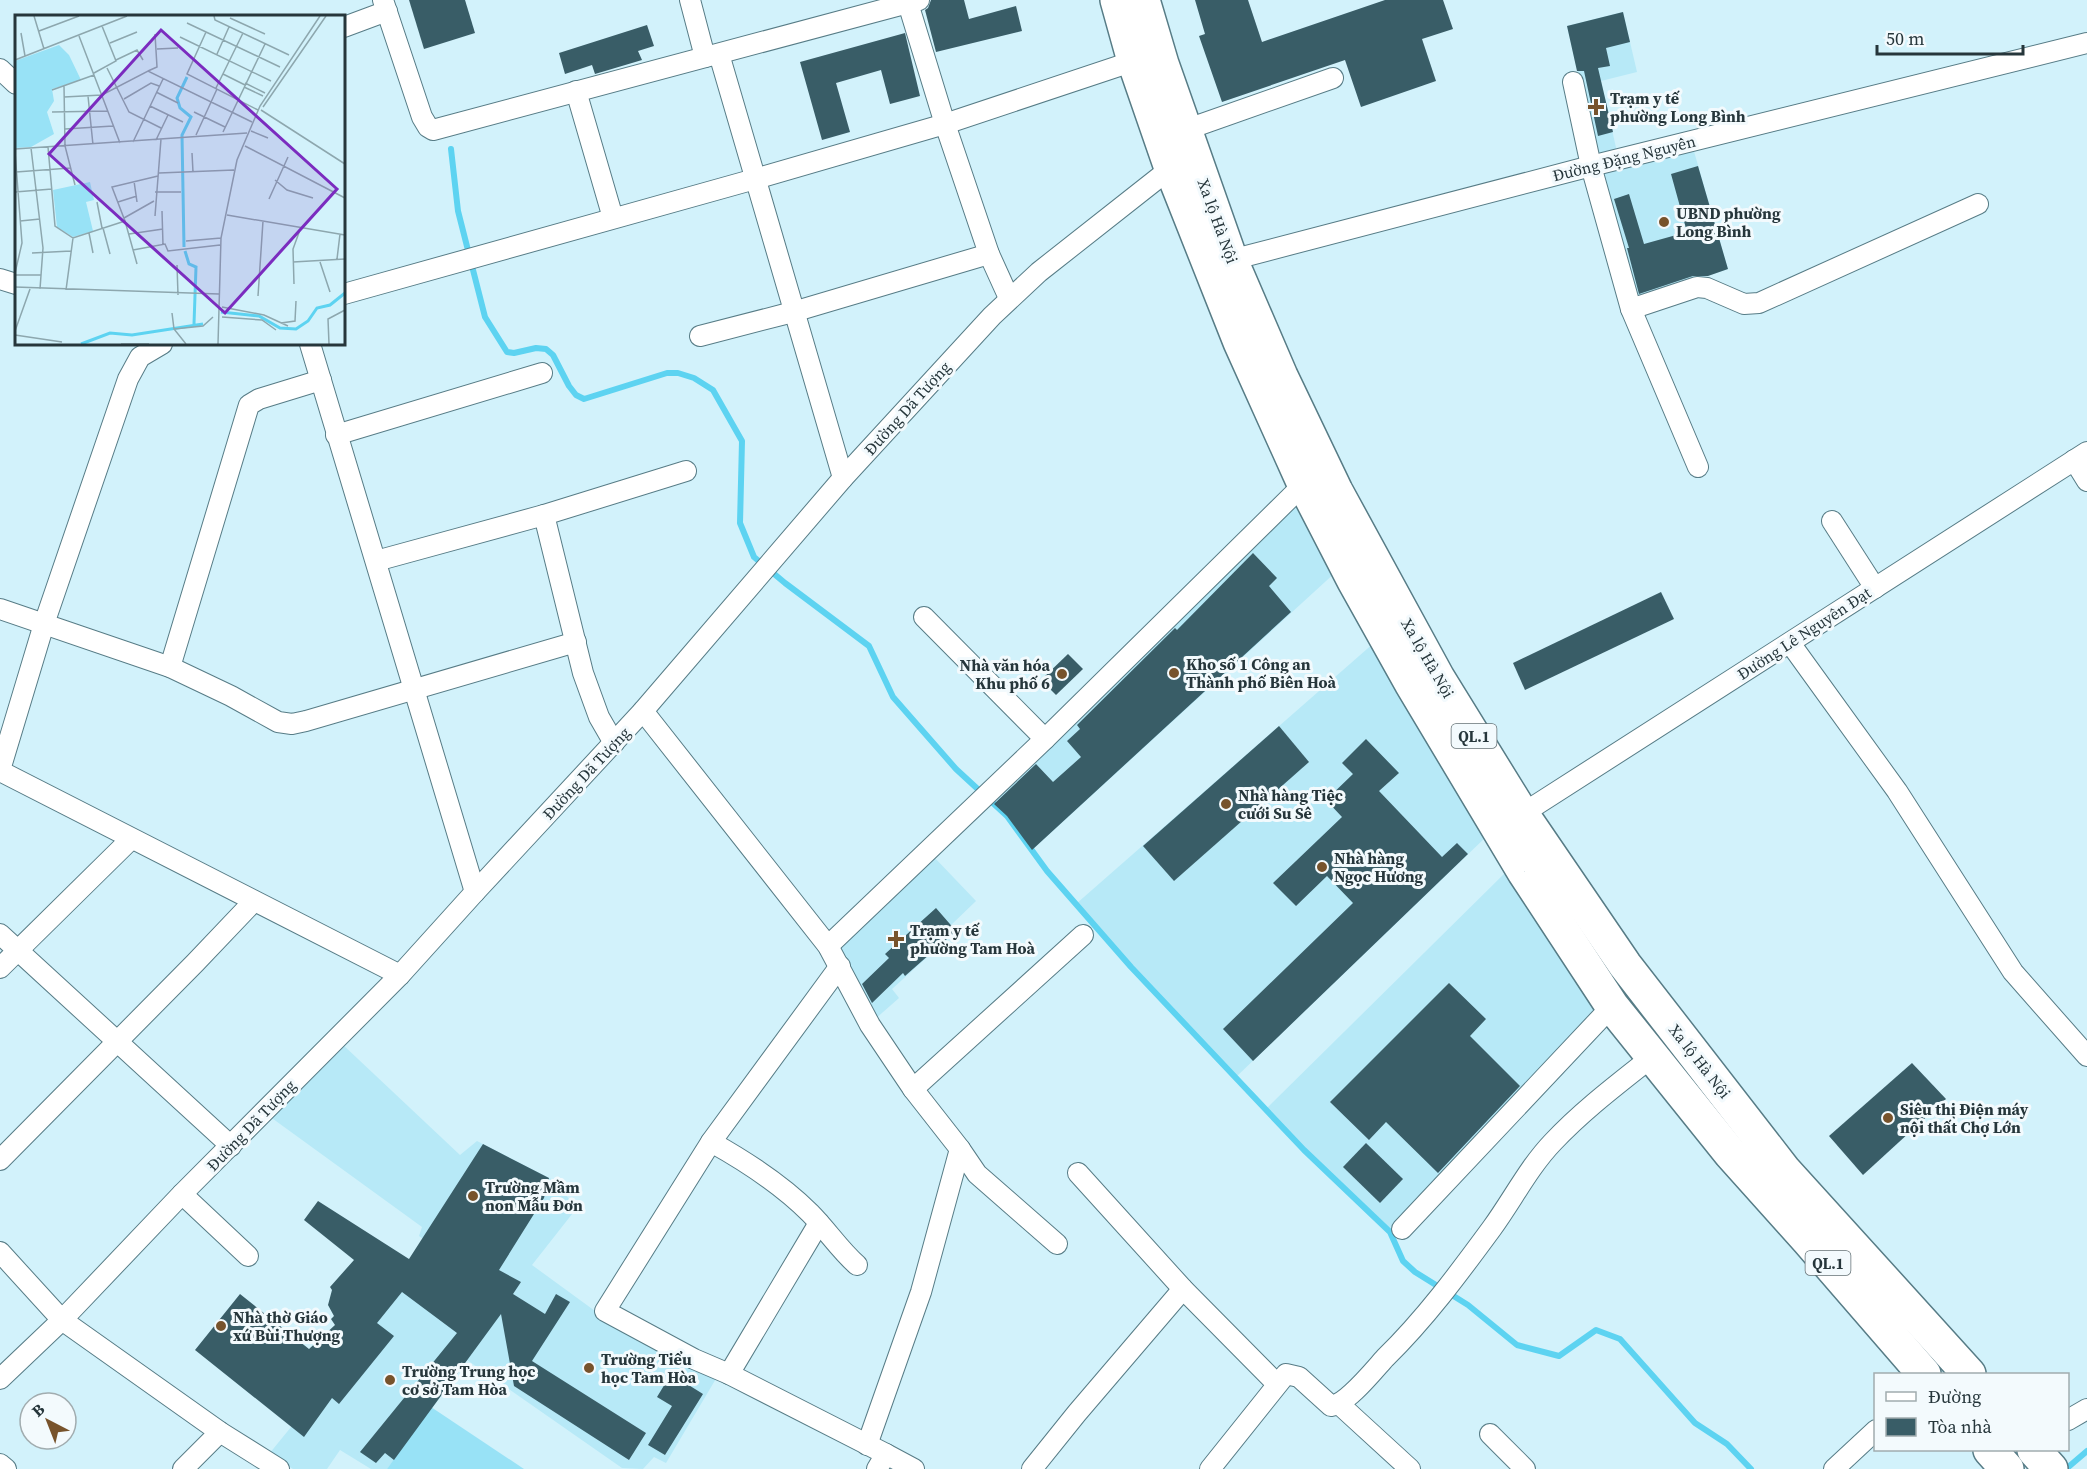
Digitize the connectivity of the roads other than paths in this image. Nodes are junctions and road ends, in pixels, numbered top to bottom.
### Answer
1 (690, 0) edge
2 (1117, 0) edge
3 (1143, 0) edge
4 (911, 1) edge
5 (385, 6) edge
6 (345, 26) edge
7 (2087, 43) edge
8 (712, 56) junction
9 (1134, 61) junction
10 (0, 69) edge
11 (1334, 78) dead end
12 (1573, 82) dead end
13 (15, 83) edge
14 (576, 91) junction
15 (945, 124) junction
16 (1185, 130) junction
17 (1591, 166) junction
18 (1171, 168) junction
19 (755, 179) junction
20 (1978, 204) dead end
21 (613, 218) junction
22 (989, 254) junction
23 (1232, 260) junction
24 (0, 279) edge
25 (15, 284) edge
26 (345, 294) edge
27 (1009, 298) junction
28 (1631, 309) junction
29 (793, 312) junction
30 (700, 336) dead end
31 (160, 345) edge
32 (310, 345) edge
33 (542, 373) dead end
34 (321, 380) junction
35 (336, 435) junction
36 (2081, 456) edge
37 (1698, 466) dead end
38 (686, 471) dead end
39 (843, 478) junction
40 (2087, 481) edge
41 (1304, 484) junction
42 (544, 515) junction
43 (1832, 521) dead end
44 (376, 561) junction
45 (1875, 588) junction
46 (0, 609) edge
47 (924, 617) dead end
48 (44, 624) junction
49 (576, 642) junction
50 (1790, 644) junction
51 (170, 667) junction
52 (414, 688) junction
53 (643, 711) junction
54 (1045, 739) junction
55 (614, 743) junction
56 (0, 771) edge
57 (1507, 817) junction
58 (131, 839) junction
59 (475, 892) junction
60 (254, 901) junction
61 (0, 934) edge
62 (1083, 935) dead end
63 (828, 946) junction
64 (18, 951) junction
65 (840, 966) junction
66 (0, 968) edge
67 (400, 975) junction
68 (1612, 1006) junction
69 (117, 1042) junction
70 (1653, 1056) junction
71 (2087, 1056) edge
72 (913, 1089) junction
73 (711, 1142) junction
74 (231, 1146) junction
75 (960, 1149) junction
76 (0, 1160) edge
77 (1078, 1173) dead end
78 (182, 1194) junction
79 (819, 1223) junction
80 (1402, 1229) dead end
81 (1057, 1244) dead end
82 (0, 1252) edge
83 (248, 1256) dead end
84 (857, 1265) dead end
85 (1183, 1289) junction
86 (62, 1320) junction
87 (1923, 1373) edge
88 (1968, 1373) edge
89 (729, 1374) junction
90 (0, 1379) edge
91 (1277, 1384) junction
92 (1339, 1404) junction
93 (2087, 1409) edge
94 (2069, 1419) edge
95 (1874, 1431) edge
96 (220, 1432) junction
97 (1490, 1434) dead end
98 (867, 1445) junction
99 (2036, 1451) edge
100 (881, 1461) edge
101 (0, 1464) edge
102 (6, 1469) edge
103 (183, 1469) edge
104 (279, 1469) edge
105 (914, 1469) edge
106 (1032, 1469) edge
107 (1210, 1469) edge
108 (1410, 1469) edge
109 (1525, 1469) edge
110 (1834, 1469) edge
111 (2051, 1469) edge

1 - 8 street
2 - 9 highway
3 - 16 highway, Xa lộ Hà Nội / QL.1
4 - 8 street
4 - 15 street
5 - 6 street
5 - 14 street
7 - 17 street, Đường Đặng Nguyên
8 - 14 street
8 - 19 street
9 - 15 street
9 - 18 highway
10 - 13 street
11 - 16 street
12 - 17 street
14 - 21 street
15 - 19 street
15 - 22 street
16 - 23 highway, Xa lộ Hà Nội / QL.1
17 - 23 street, Đường Đặng Nguyên
17 - 28 street
18 - 27 street, Đường Dã Tượng
18 - 41 highway
19 - 21 street
19 - 29 street
20 - 28 street
21 - 26 street
22 - 27 street
22 - 29 street
23 - 57 highway, Xa lộ Hà Nội / QL.1
24 - 25 street
27 - 39 street, Đường Dã Tượng
28 - 37 street
29 - 30 street
29 - 39 street
31 - 48 street
32 - 34 street
33 - 35 street
34 - 35 street
34 - 51 street
35 - 44 street
36 - 40 street
36 - 45 street, Đường Lê Nguyên Đạt
38 - 42 street
39 - 53 street, Đường Dã Tượng
41 - 54 street
41 - 57 highway
42 - 44 street
42 - 49 street
43 - 45 street
44 - 52 street
45 - 50 street, Đường Lê Nguyên Đạt
46 - 48 street
47 - 54 street
48 - 51 street
48 - 56 street
49 - 52 street
49 - 55 street
50 - 57 street, Đường Lê Nguyên Đạt
50 - 71 street
51 - 52 street
52 - 59 street
53 - 55 street, Đường Dã Tượng
53 - 63 street
54 - 63 street
55 - 59 street, Đường Dã Tượng
56 - 58 street
57 - 68 highway, Xa lộ Hà Nội / QL.1
57 - 88 highway, Xa lộ Hà Nội / QL.1
58 - 60 street
58 - 64 street
59 - 67 street, Đường Dã Tượng
60 - 67 street
60 - 69 street
61 - 64 street
62 - 72 street
63 - 65 street
64 - 66 street
64 - 69 street
65 - 72 street
65 - 73 street
67 - 74 street, Đường Dã Tượng
68 - 70 highway, Xa lộ Hà Nội / QL.1
68 - 80 street
69 - 74 street
69 - 76 street
70 - 87 highway, Xa lộ Hà Nội / QL.1
70 - 92 street
72 - 75 street
73 - 79 street
73 - 89 street
74 - 78 street, Đường Dã Tượng
75 - 81 street
75 - 98 street
77 - 85 street
78 - 83 street
78 - 86 street, Đường Dã Tượng
79 - 84 street
79 - 89 street
82 - 86 street
85 - 91 street
85 - 106 street
86 - 90 street, Đường Dã Tượng
86 - 96 street
89 - 98 street
91 - 92 street
91 - 107 street
92 - 108 street
93 - 94 street
95 - 110 street
96 - 103 street
96 - 104 street
97 - 109 street
98 - 100 street
99 - 111 highway
100 - 105 street
101 - 102 street

